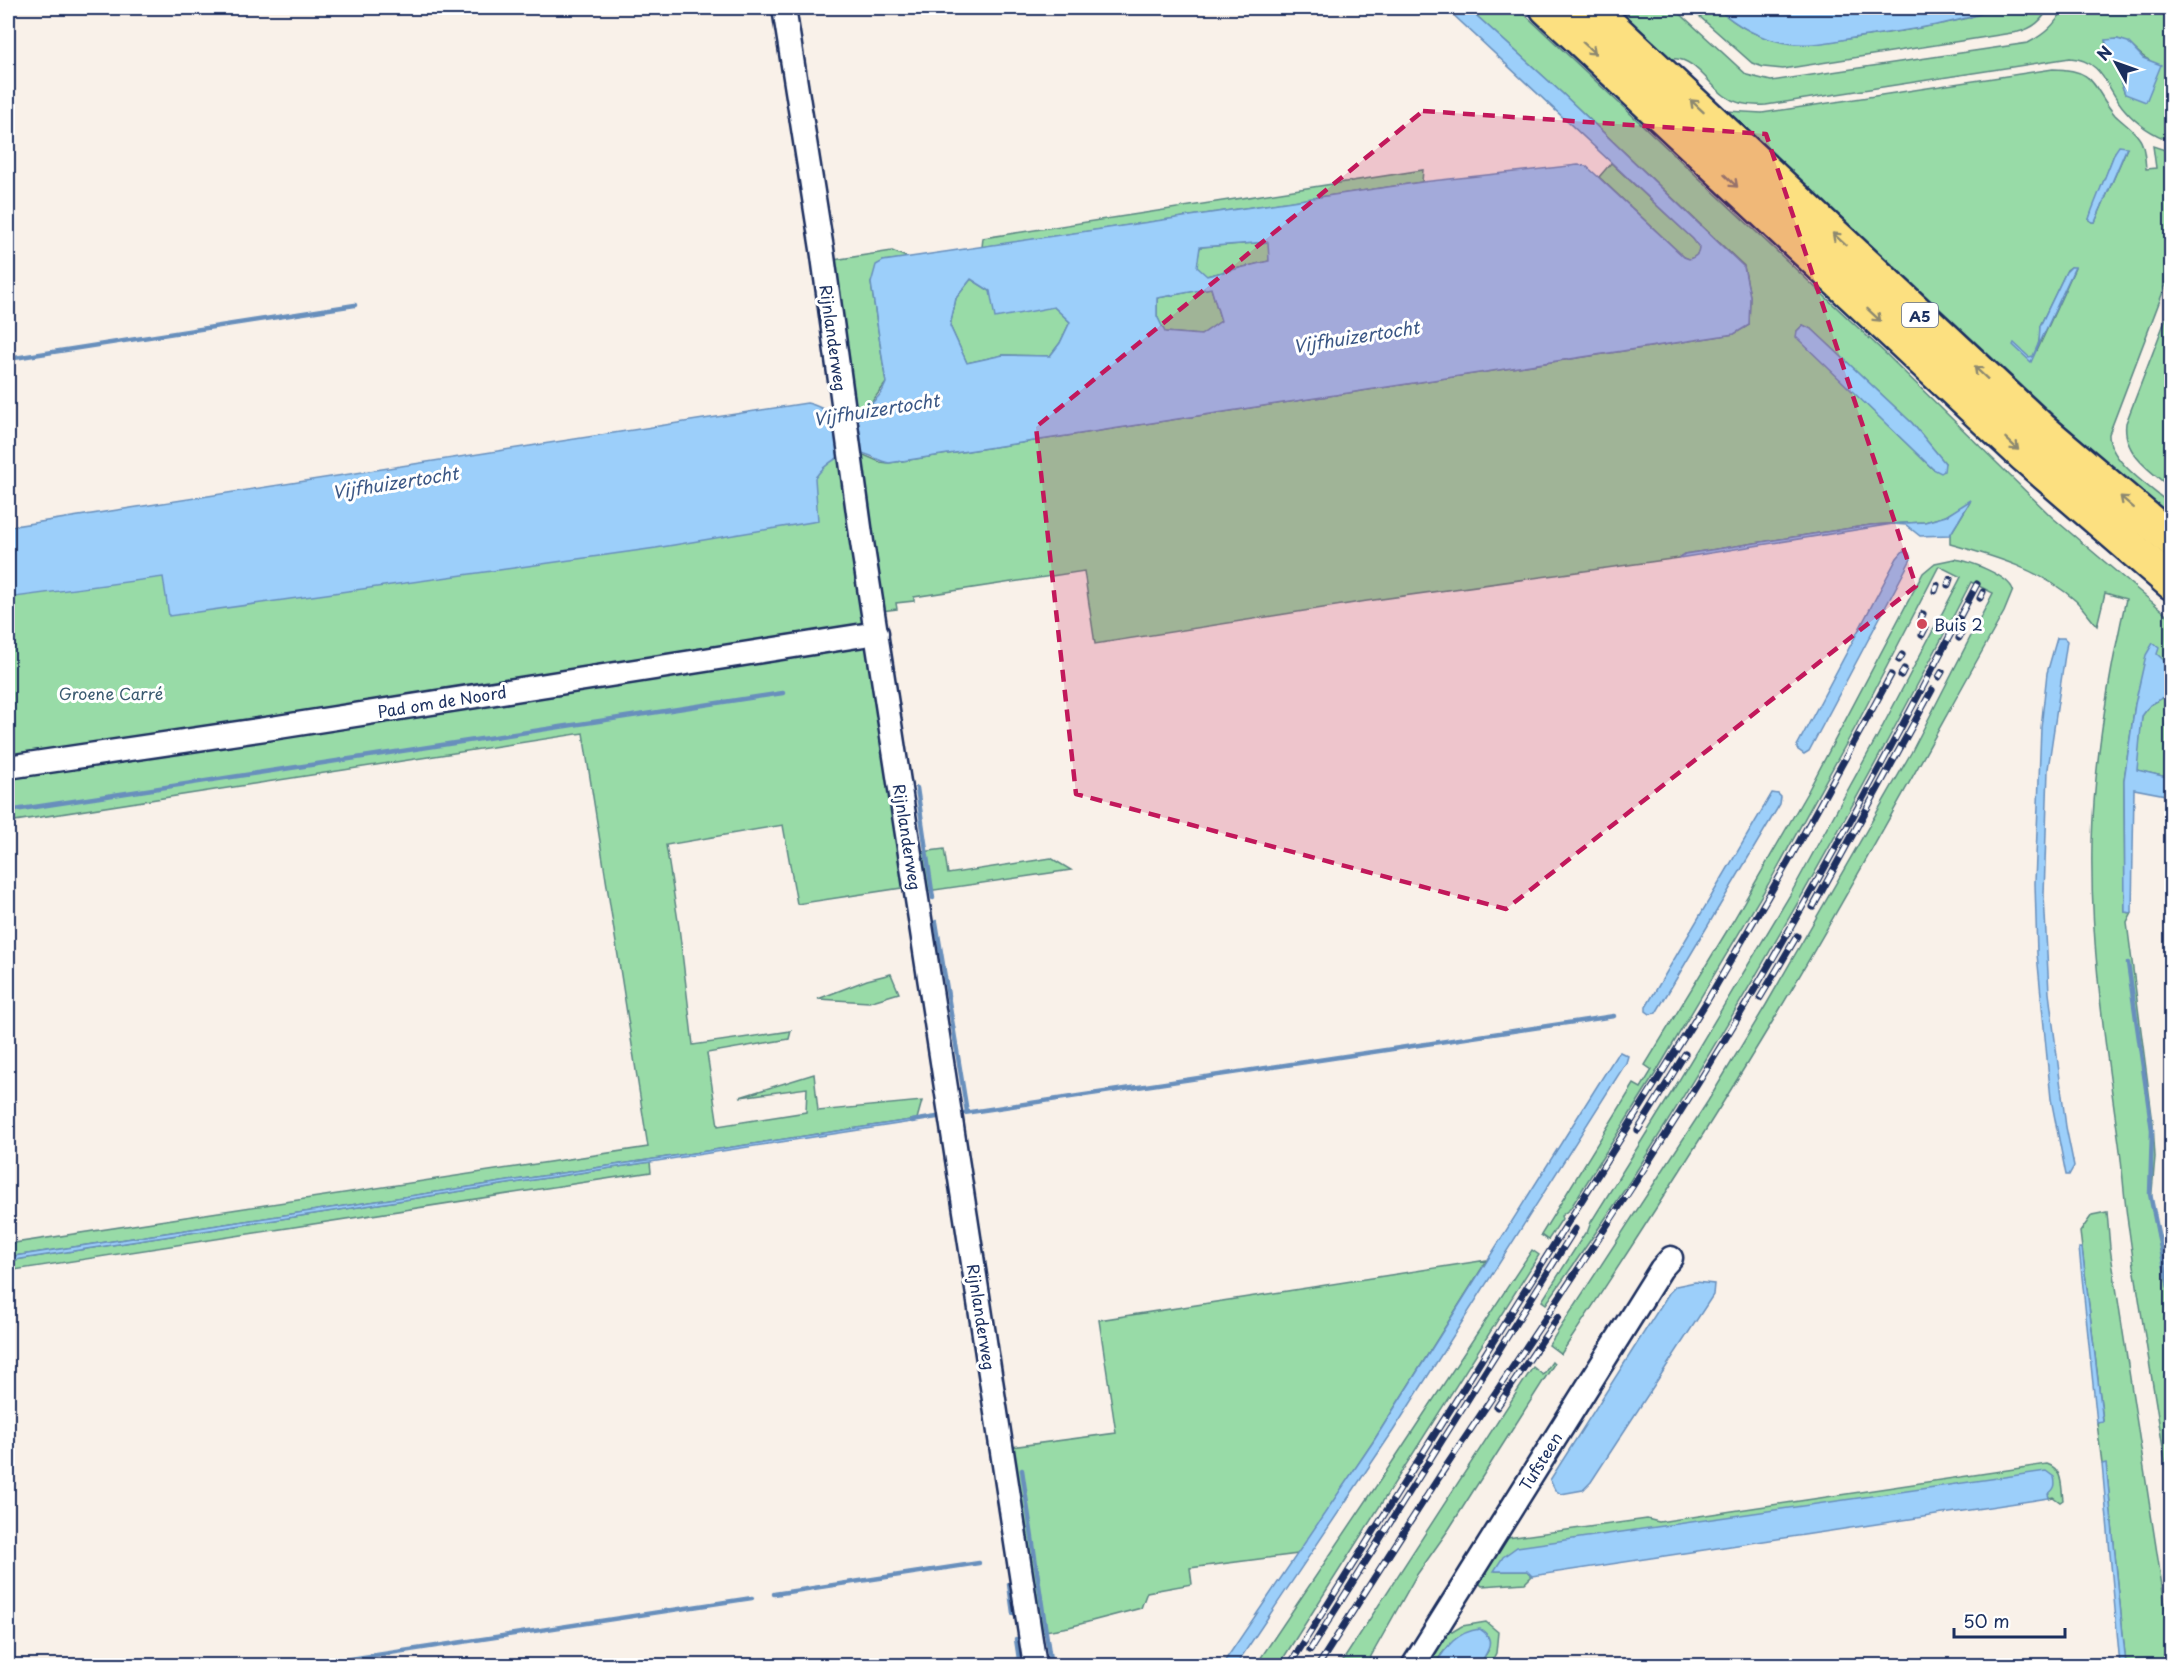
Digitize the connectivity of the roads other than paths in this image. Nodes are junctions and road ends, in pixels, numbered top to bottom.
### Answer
1 (784, 8) edge
2 (1547, 8) edge
3 (1592, 8) edge
4 (2172, 540) edge
5 (2172, 583) edge
6 (877, 633) junction
7 (8, 767) edge
8 (1671, 1258) dead end
9 (1035, 1665) edge
10 (1413, 1665) edge

1 - 6 street, Rijnlanderweg
2 -> 5 highway, A5
4 -> 3 highway, A5
6 - 7 street, Pad om de Noord
6 - 9 street, Rijnlanderweg
8 - 10 street, Tufsteen

